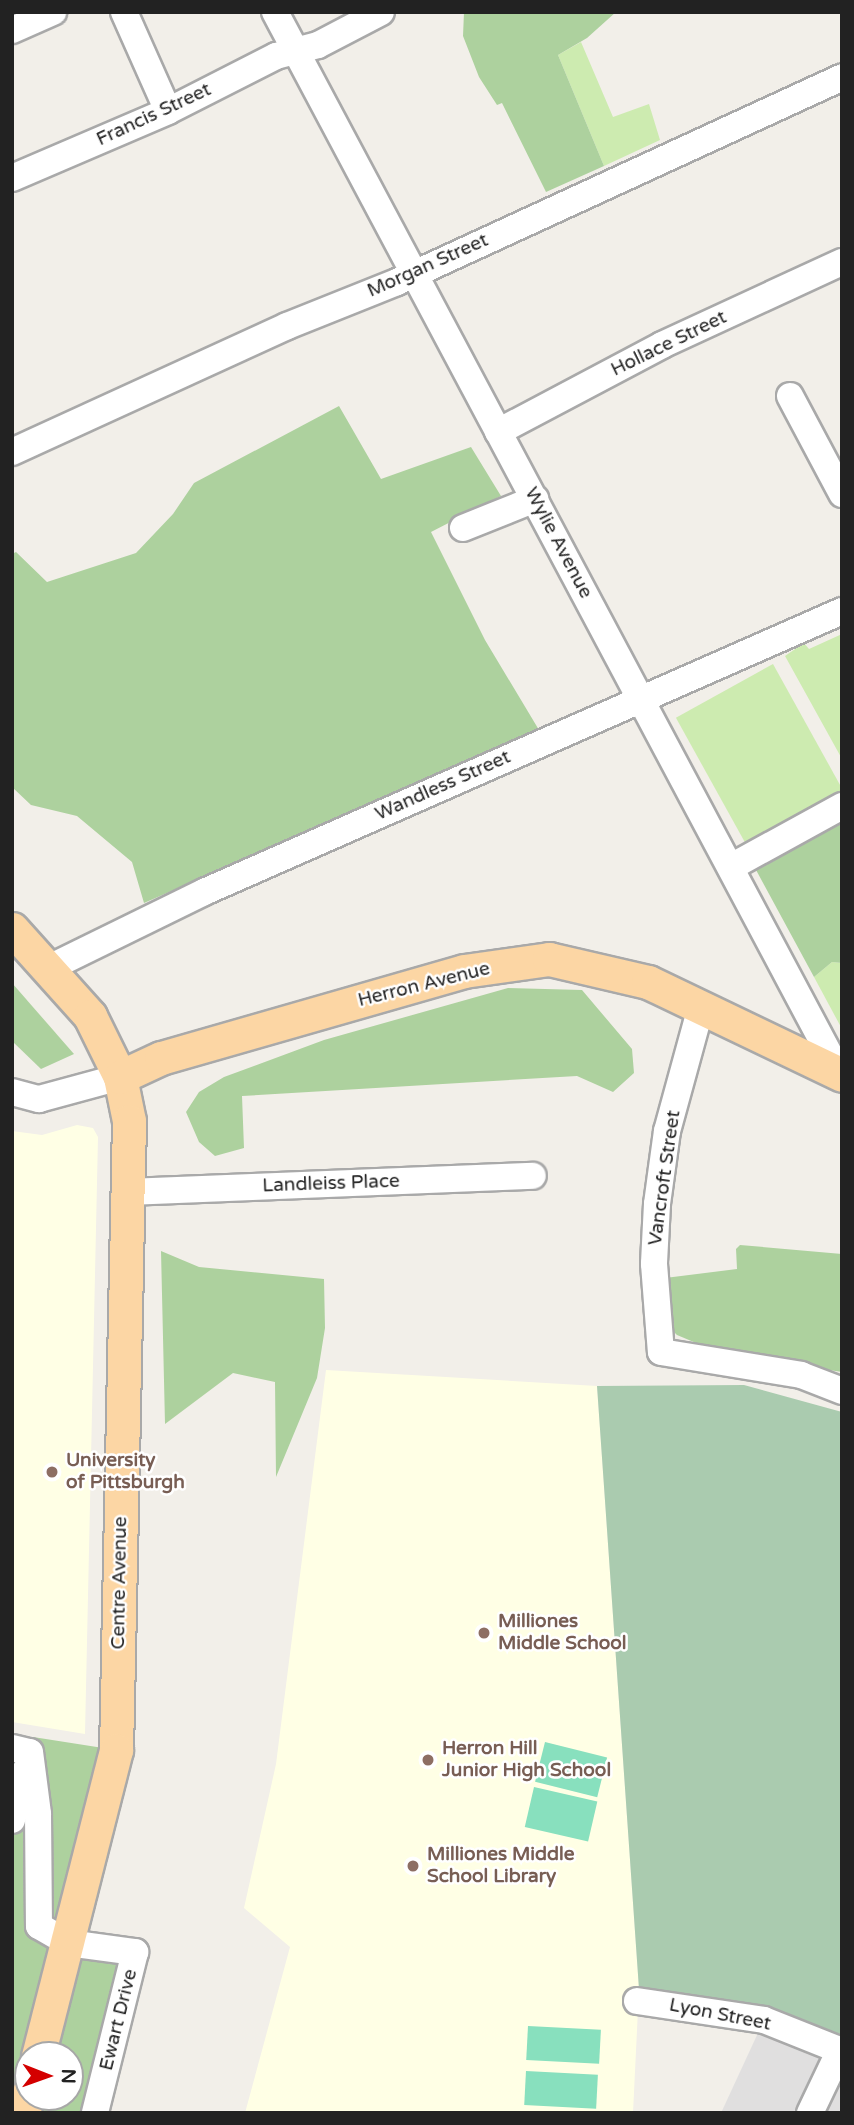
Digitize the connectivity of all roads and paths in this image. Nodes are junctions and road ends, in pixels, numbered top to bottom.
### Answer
1 (53, 12) edge
2 (124, 12) edge
3 (275, 12) edge
4 (382, 12) edge
5 (12, 30) edge
6 (295, 51) junction
7 (842, 77) edge
8 (168, 111) junction
9 (12, 178) edge
10 (842, 262) edge
11 (414, 273) junction
12 (790, 396) dead end
13 (498, 432) junction
14 (12, 452) edge
15 (842, 494) edge
16 (535, 499) junction
17 (463, 528) dead end
18 (842, 611) edge
19 (641, 699) junction
20 (842, 806) edge
21 (731, 867) junction
22 (12, 929) edge
23 (47, 969) junction
24 (701, 1007) junction
25 (841, 1075) edge
26 (120, 1077) junction
27 (12, 1092) edge
28 (533, 1176) dead end
29 (128, 1192) junction
30 (842, 1391) edge
31 (21, 1750) edge
32 (12, 1820) edge
33 (68, 1943) junction
34 (637, 2001) dead end
35 (42, 2041) edge
36 (841, 2050) edge
37 (95, 2113) edge
38 (810, 2113) edge

1 - 5 street
2 - 8 street
3 - 6 street, Wylie Avenue
4 - 6 street, Francis Street
6 - 8 street, Francis Street
6 - 11 street, Wylie Avenue
7 - 11 street, Morgan Street
8 - 9 street, Francis Street
10 - 13 street, Hollace Street
11 - 13 street, Wylie Avenue
11 - 14 street, Morgan Street
12 - 15 street
13 - 16 street, Wylie Avenue
16 - 17 street
16 - 19 street, Wylie Avenue
18 - 19 street, Wandless Street
19 - 21 street, Wylie Avenue
19 - 23 street, Wandless Street
20 - 21 street
21 - 25 street, Wylie Avenue
22 - 23 main road, Centre Avenue
23 - 26 main road, Centre Avenue
24 - 25 main road, Herron Avenue
24 - 26 main road, Herron Avenue
24 - 30 street, Vancroft Street
26 - 27 street
26 - 29 main road, Centre Avenue
28 - 29 street, Landleiss Place
29 - 33 main road, Centre Avenue
31 - 32 street
31 - 33 street
33 - 35 main road, Centre Avenue
33 - 37 street, Ewart Drive
34 - 36 street, Lyon Street
36 - 38 street

